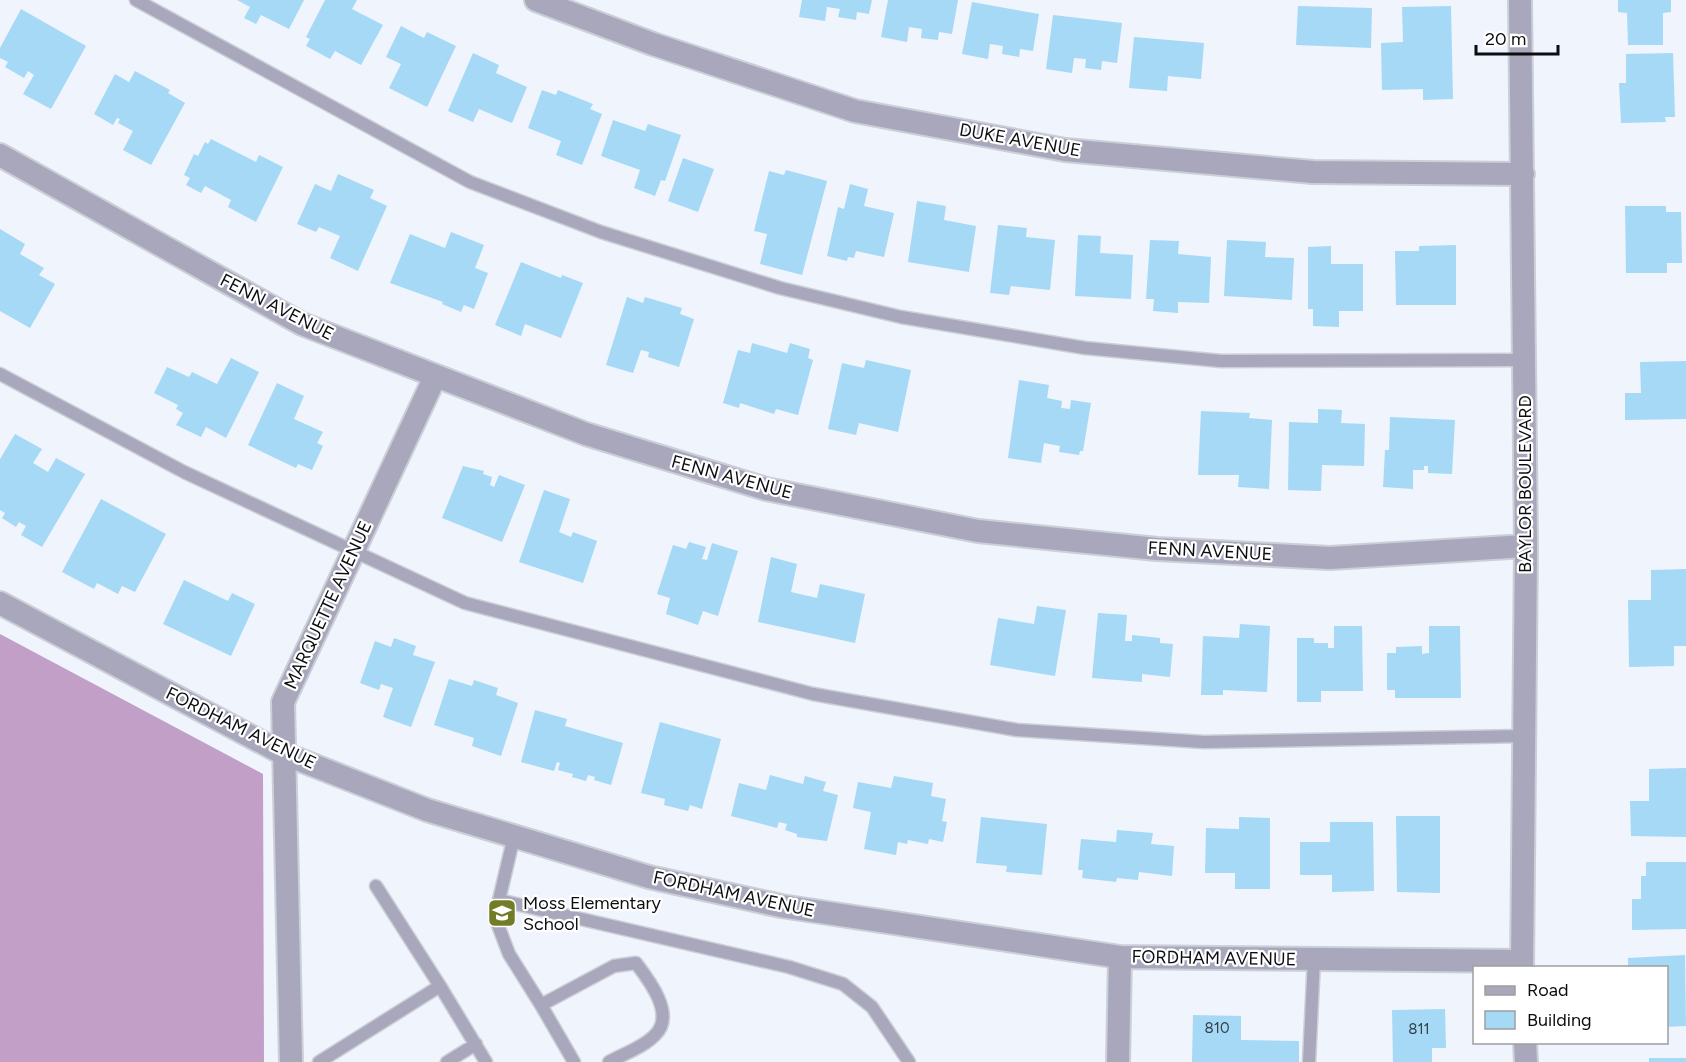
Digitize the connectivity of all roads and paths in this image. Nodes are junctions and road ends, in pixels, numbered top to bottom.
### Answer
1 (136, 0) edge
2 (536, 0) edge
3 (1520, 0) edge
4 (0, 155) edge
5 (1522, 174) junction
6 (1524, 360) junction
7 (0, 374) edge
8 (435, 377) junction
9 (1526, 546) junction
10 (353, 551) junction
11 (0, 603) edge
12 (1524, 736) junction
13 (282, 753) junction
14 (514, 836) junction
15 (376, 886) dead end
16 (499, 900) junction
17 (1120, 957) junction
18 (1314, 959) junction
19 (1522, 964) edge
20 (440, 986) junction
21 (541, 1005) junction
22 (476, 1044) junction
23 (1525, 1044) edge
24 (291, 1062) edge
25 (319, 1062) edge
26 (447, 1062) edge
27 (486, 1062) edge
28 (574, 1062) edge
29 (609, 1062) edge
30 (909, 1062) edge
31 (1118, 1062) edge
32 (1309, 1062) edge
33 (1526, 1062) edge

1 - 6 lane
2 - 5 street, DUKE AVENUE
3 - 5 street, BAYLOR BOULEVARD
4 - 8 street, FENN AVENUE
5 - 6 street, BAYLOR BOULEVARD
6 - 9 street, BAYLOR BOULEVARD
7 - 10 lane
8 - 9 street, FENN AVENUE
8 - 10 street, MARQUETTE AVENUE
9 - 12 street, BAYLOR BOULEVARD
10 - 12 lane
10 - 13 street, MARQUETTE AVENUE
11 - 13 street, FORDHAM AVENUE
12 - 19 street, BAYLOR BOULEVARD
13 - 14 street, FORDHAM AVENUE
13 - 24 street, MARQUETTE AVENUE
14 - 16 lane
14 - 17 street, FORDHAM AVENUE
15 - 20 lane
16 - 21 lane
16 - 30 lane
17 - 18 street, FORDHAM AVENUE
17 - 31 street
18 - 19 street, FORDHAM AVENUE
18 - 32 lane
20 - 22 lane
20 - 25 lane
21 - 28 lane
21 - 29 lane
22 - 26 lane
22 - 27 lane
23 - 33 street

